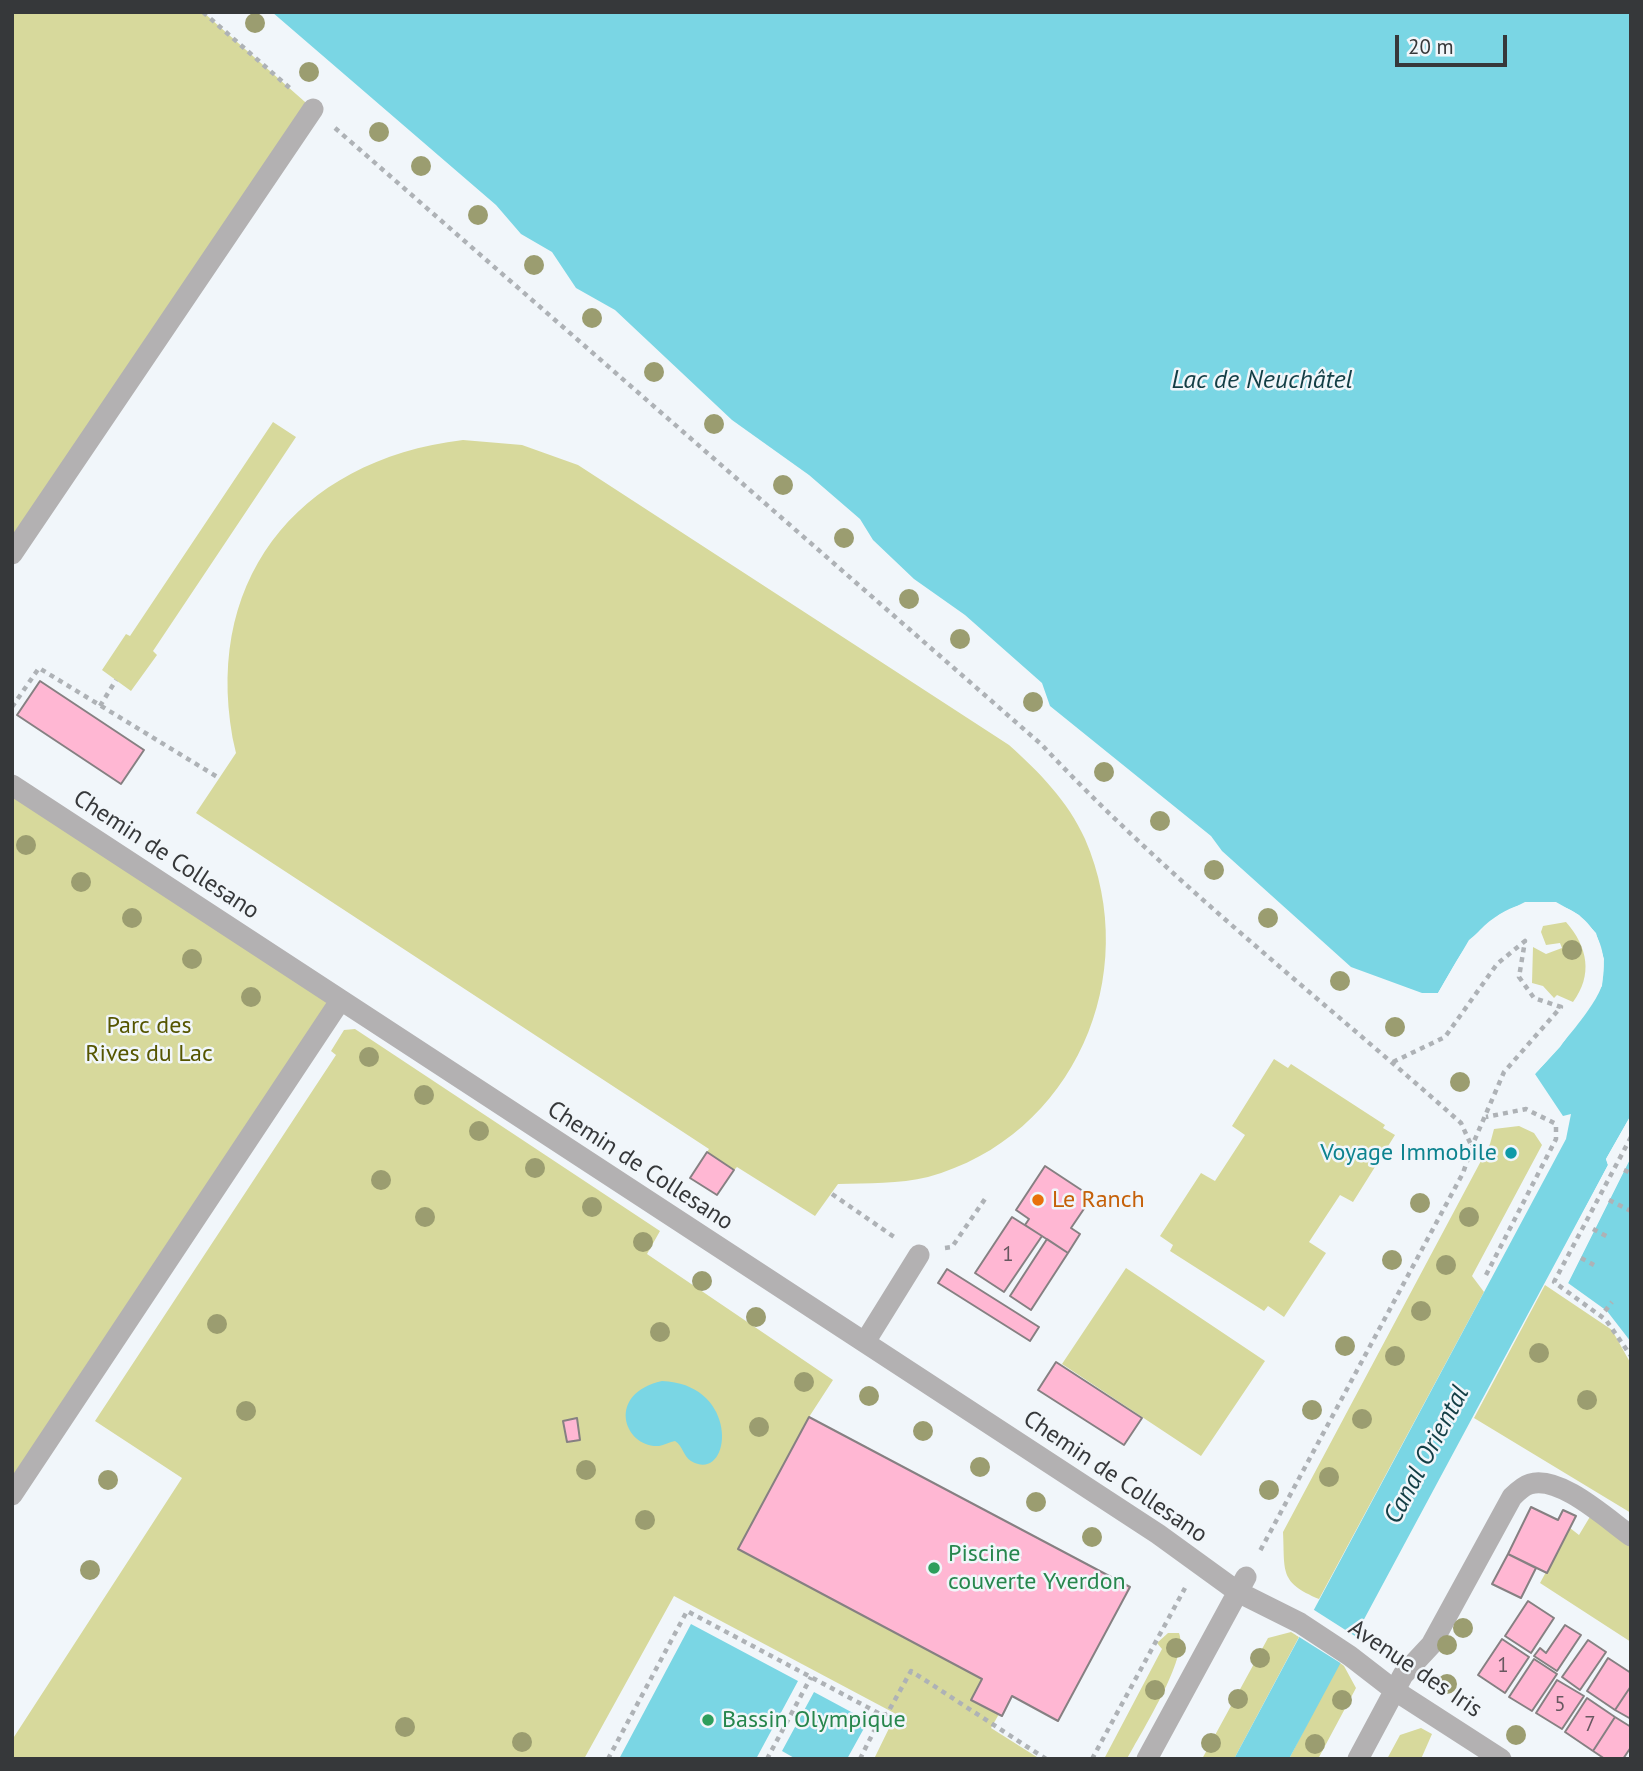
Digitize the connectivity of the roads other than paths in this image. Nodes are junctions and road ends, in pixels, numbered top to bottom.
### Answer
1 (313, 109) road end
2 (12, 554) edge
3 (12, 785) edge
4 (340, 1001) junction
5 (919, 1255) dead end
6 (865, 1342) junction
7 (12, 1495) edge
8 (1631, 1536) edge
9 (1242, 1584) junction
10 (1300, 1623) joint
11 (1399, 1683) junction
12 (1147, 1759) edge
13 (1358, 1759) edge
14 (1501, 1759) edge

1 - 2 street
3 - 4 street, Chemin de Collesano
4 - 6 street, Chemin de Collesano
4 - 7 street
5 - 6 street
6 - 9 street, Chemin de Collesano
8 - 11 street
9 - 10 street, Chemin de Collesano
9 - 12 street
10 - 11 street, Avenue des Iris
11 - 13 street
11 - 14 street, Avenue des Iris

